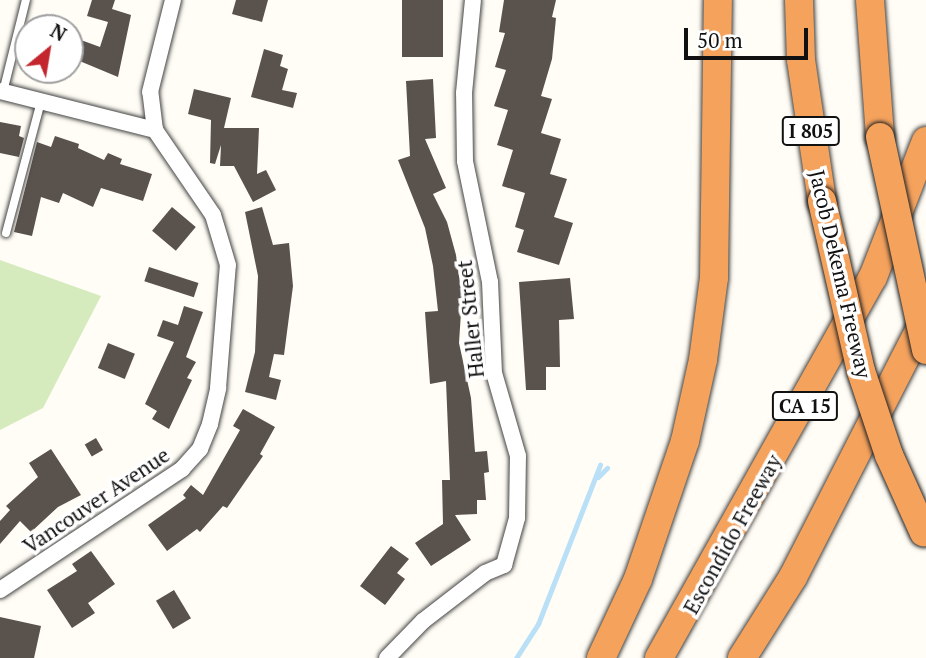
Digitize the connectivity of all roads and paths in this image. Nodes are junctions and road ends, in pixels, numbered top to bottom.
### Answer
1 (26, 0) edge
2 (173, 0) edge
3 (474, 0) edge
4 (718, 0) edge
5 (792, 0) edge
6 (799, 0) edge
7 (870, 0) edge
8 (801, 60) junction
9 (1, 91) edge
10 (41, 101) junction
11 (155, 130) junction
12 (926, 141) edge
13 (6, 233) dead end
14 (926, 317) edge
15 (926, 350) edge
16 (925, 536) edge
17 (0, 590) edge
18 (387, 658) edge
19 (601, 658) edge
20 (659, 658) edge
21 (742, 658) edge

1 - 9 lane
2 - 11 street, Vancouver Avenue
3 - 18 street, Haller Street
4 - 19 highway
5 - 8 highway
6 - 8 highway, Jacob Dekema Freeway / I 805
7 - 15 highway, bridge
8 - 16 highway, Jacob Dekema Freeway / I 805, bridge
9 - 10 street
10 - 11 street
10 - 13 lane
11 - 17 street, Vancouver Avenue
12 - 20 highway, Escondido Freeway / CA 15
14 - 21 highway, CA 15

